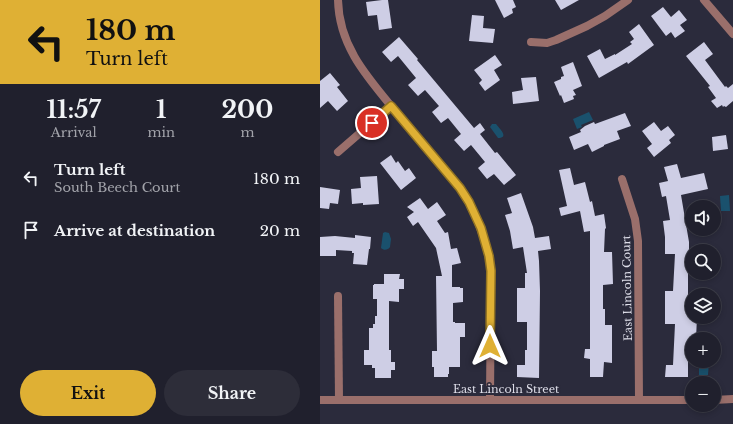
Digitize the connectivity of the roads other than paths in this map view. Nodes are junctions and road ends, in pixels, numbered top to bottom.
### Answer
1 (338, 0) edge
2 (628, 0) edge
3 (704, 0) edge
4 (733, 34) edge
5 (531, 42) dead end
6 (391, 106) junction
7 (338, 152) dead end
8 (622, 179) dead end
9 (338, 296) dead end
10 (733, 399) edge
11 (320, 400) edge
12 (339, 400) junction
13 (490, 400) junction
14 (639, 400) junction
15 (685, 400) edge
16 (721, 400) edge

1 - 6 street
2 - 5 street
3 - 4 street
6 - 7 street
6 - 13 street
8 - 14 street, East Lincoln Court
9 - 12 street
10 - 16 street
11 - 12 street, East Lincoln Street
12 - 13 street, East Lincoln Street
13 - 14 street, East Lincoln Street
14 - 15 street, East Lincoln Street

